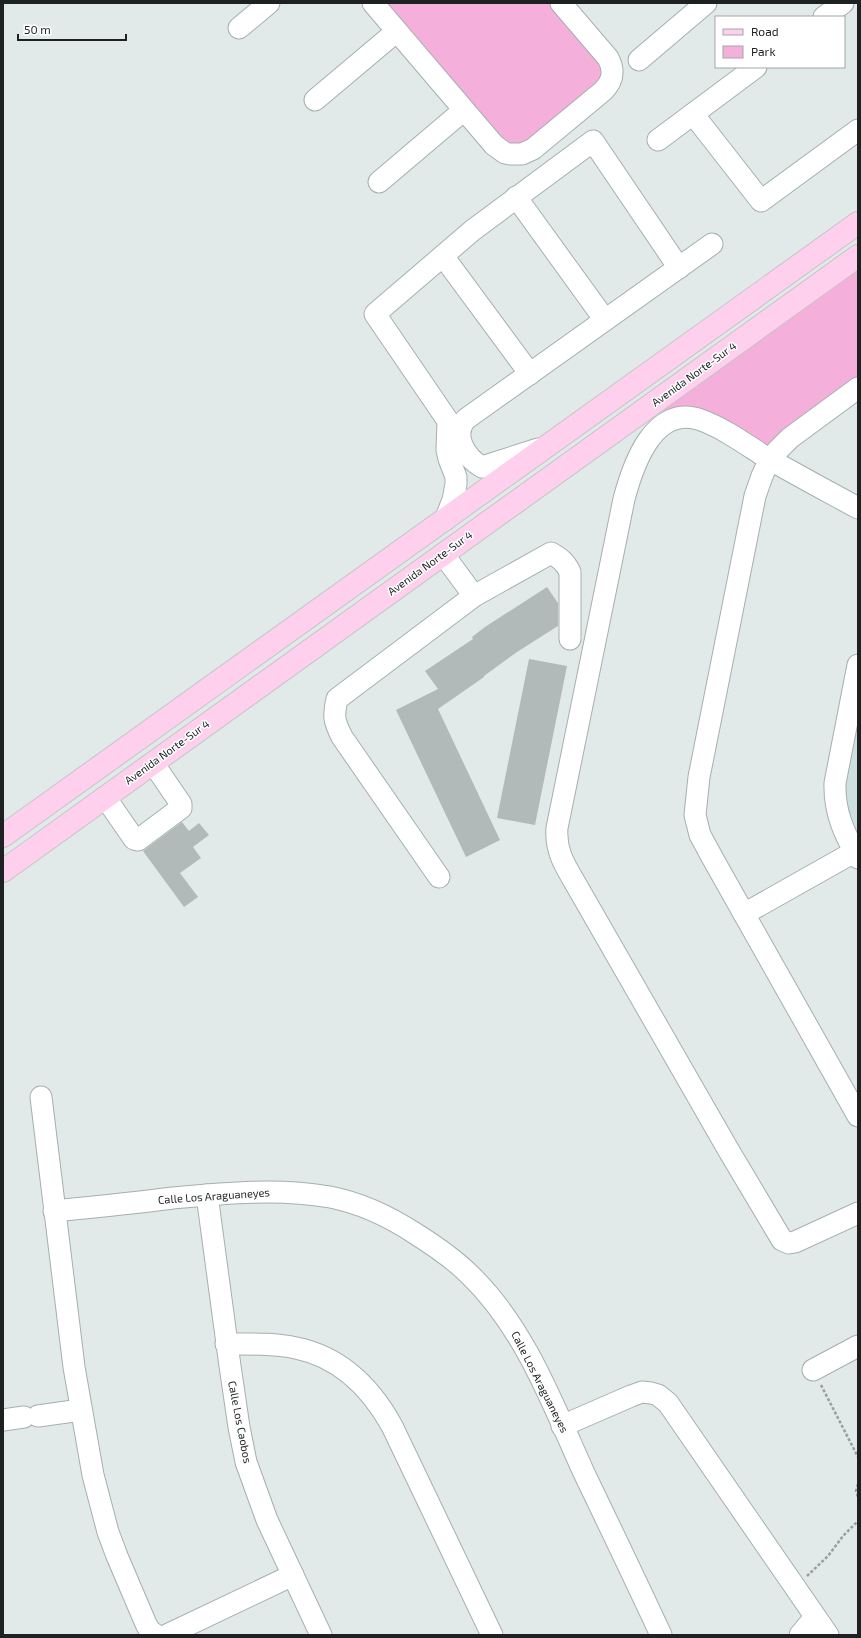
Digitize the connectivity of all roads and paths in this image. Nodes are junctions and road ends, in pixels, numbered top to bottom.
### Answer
1 (269, 3) edge
2 (373, 3) edge
3 (561, 3) edge
4 (706, 3) edge
5 (843, 3) edge
6 (825, 16) edge
7 (238, 28) dead end
8 (397, 31) junction
9 (639, 60) dead end
10 (755, 68) edge
11 (315, 100) dead end
12 (464, 110) junction
13 (694, 114) junction
14 (858, 130) edge
15 (658, 140) dead end
16 (379, 182) dead end
17 (516, 197) junction
18 (858, 223) edge
19 (712, 244) dead end
20 (443, 256) junction
21 (858, 256) edge
22 (679, 268) junction
23 (605, 320) junction
24 (530, 374) junction
25 (858, 388) edge
26 (654, 403) junction
27 (676, 419) junction
28 (548, 445) junction
29 (454, 447) junction
30 (770, 459) junction
31 (482, 467) junction
32 (456, 484) junction
33 (858, 508) edge
34 (445, 520) junction
35 (443, 554) junction
36 (474, 596) junction
37 (570, 639) dead end
38 (858, 665) edge
39 (153, 763) junction
40 (105, 797) junction
41 (3, 836) edge
42 (856, 855) edge
43 (3, 871) edge
44 (439, 877) dead end
45 (744, 914) junction
46 (41, 1097) dead end
47 (858, 1116) edge
48 (207, 1195) junction
49 (54, 1211) junction
50 (858, 1213) edge
51 (226, 1344) junction
52 (858, 1346) edge
53 (813, 1370) joint
54 (81, 1410) junction
55 (3, 1420) edge
56 (562, 1426) junction
57 (858, 1457) edge
58 (858, 1484) edge
59 (858, 1497) edge
60 (858, 1521) edge
61 (293, 1575) junction
62 (796, 1589) junction
63 (815, 1617) junction
64 (156, 1635) edge
65 (167, 1635) edge
66 (321, 1635) edge
67 (492, 1635) edge
68 (661, 1635) edge
69 (800, 1635) edge
70 (828, 1635) edge

1 - 7 street
2 - 8 street
3 - 12 street
4 - 9 street
5 - 6 street
8 - 11 street
8 - 12 street
10 - 13 street
12 - 16 street
13 - 14 street
13 - 15 street
17 - 20 street
17 - 22 street
17 - 23 street
18 - 28 main road
19 - 22 street
20 - 24 street
20 - 29 street
21 - 26 main road, Avenida Norte-Sur 4
22 - 23 street
23 - 24 street
24 - 29 street
25 - 30 street
26 - 27 street
26 - 35 main road, Avenida Norte-Sur 4
27 - 30 street
27 - 50 street
28 - 31 street
28 - 34 main road
29 - 31 street
29 - 32 street
30 - 33 street
30 - 45 street
31 - 32 street
32 - 34 street
34 - 41 main road
35 - 36 street
35 - 39 main road, Avenida Norte-Sur 4
36 - 37 street
36 - 44 street
38 - 42 street
39 - 40 main road, Avenida Norte-Sur 4
39 - 40 street
40 - 43 main road, Avenida Norte-Sur 4
42 - 45 street
45 - 47 street
46 - 49 street
48 - 49 street, Calle Los Araguaneyes
48 - 51 street, Calle Los Caobos
48 - 56 street, Calle Los Araguaneyes
49 - 54 street
51 - 61 street, Calle Los Caobos
51 - 67 street
52 - 53 street
53 - 57 path
54 - 55 street
54 - 64 street
56 - 62 street
56 - 68 street, Calle Los Araguaneyes
58 - 59 path
60 - 62 path
61 - 65 street
61 - 66 street, Calle Los Caobos
62 - 63 street
63 - 69 street
63 - 70 street

